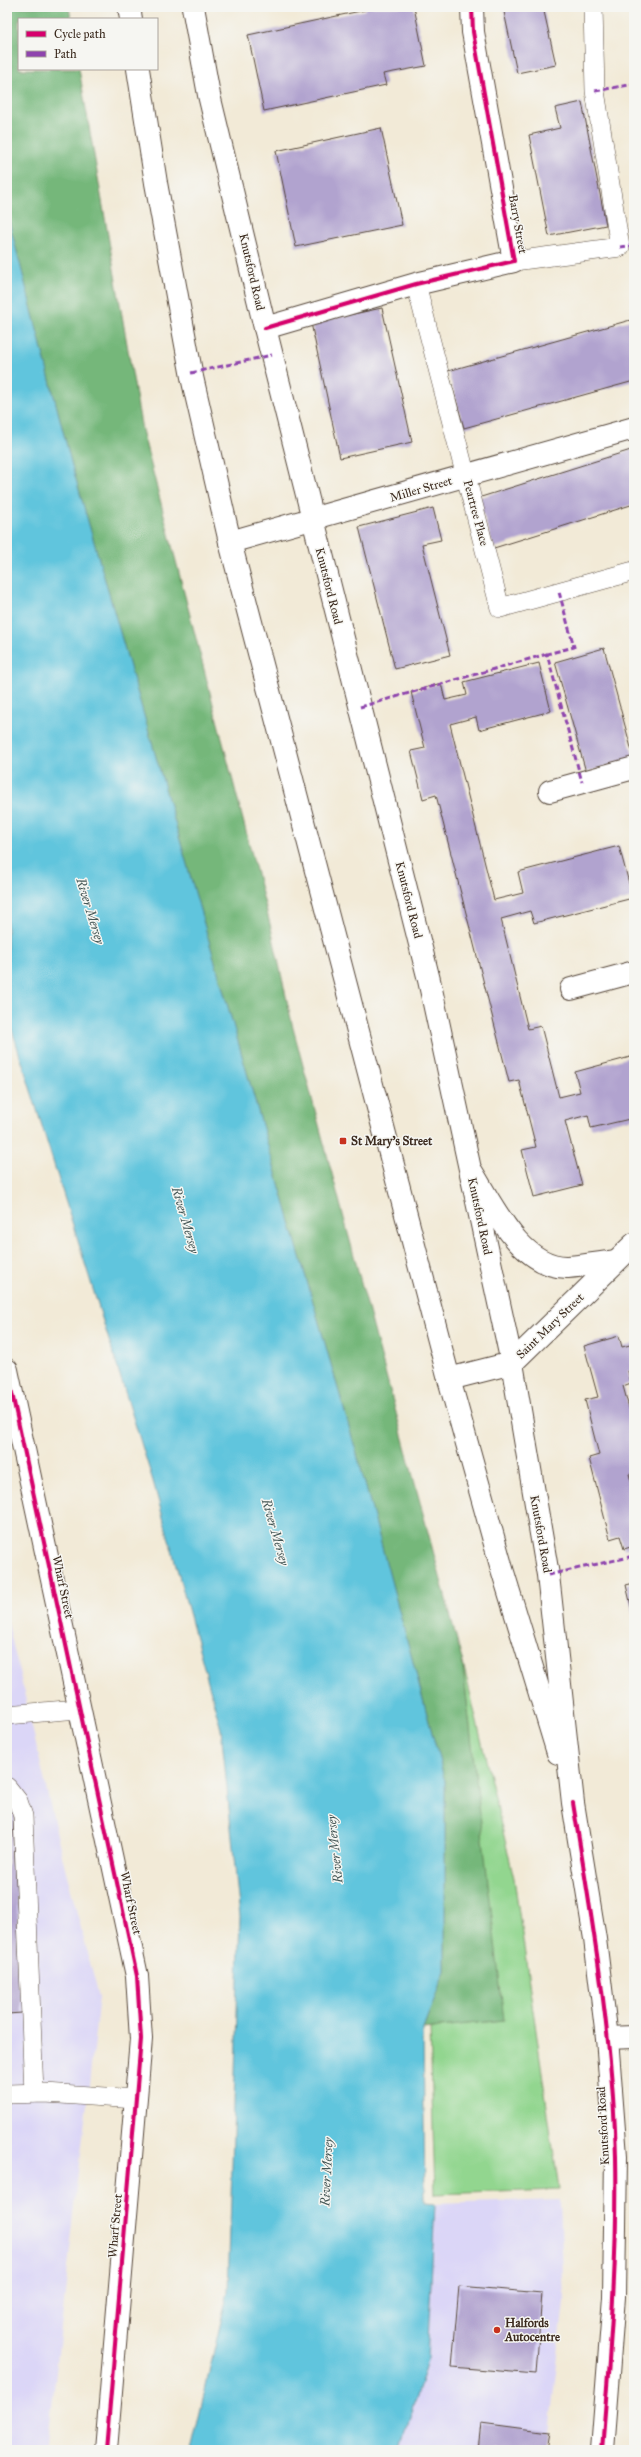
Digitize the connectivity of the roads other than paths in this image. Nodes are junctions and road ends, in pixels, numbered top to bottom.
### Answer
1 (129, 7) edge
2 (193, 7) edge
3 (472, 7) edge
4 (593, 7) edge
5 (131, 18) edge
6 (138, 70) edge
7 (514, 261) junction
8 (416, 284) junction
9 (265, 328) junction
10 (634, 428) edge
11 (466, 476) junction
12 (312, 519) junction
13 (230, 542) junction
14 (634, 571) edge
15 (634, 768) edge
16 (550, 791) dead end
17 (634, 972) edge
18 (571, 989) dead end
19 (470, 1170) junction
20 (634, 1244) edge
21 (616, 1261) junction
22 (512, 1363) junction
23 (7, 1370) edge
24 (449, 1379) junction
25 (78, 1709) junction
26 (7, 1715) edge
27 (11, 1795) edge
28 (573, 1803) junction
29 (634, 2037) edge
30 (607, 2038) junction
31 (34, 2093) junction
32 (7, 2094) edge
33 (136, 2099) junction
34 (106, 2450) edge
35 (602, 2450) edge

1 - 5 main road
2 - 9 main road, Knutsford Road
3 - 7 main road, Barry Street
4 - 7 lane
6 - 13 main road, Knutsford Road
7 - 8 main road, Barry Street
8 - 9 main road, Barry Street
8 - 11 lane, Peartree Place
9 - 12 main road, Knutsford Road
10 - 11 main road, Miller Street
11 - 12 main road, Miller Street
11 - 14 lane, Peartree Place
12 - 13 main road, Miller Street
12 - 19 main road, Knutsford Road
13 - 24 main road, Knutsford Road
15 - 16 main road
17 - 18 main road
19 - 21 main road
19 - 22 main road, Knutsford Road
20 - 21 main road, Saint Mary Street
21 - 22 main road, Saint Mary Street
22 - 24 main road, Saint Mary Street
22 - 28 main road, Knutsford Road
23 - 25 main road, Wharf Street
24 - 28 main road, Knutsford Road
25 - 26 lane
25 - 33 main road, Wharf Street
27 - 31 lane
28 - 30 main road, Knutsford Road
29 - 30 main road
30 - 35 main road, Knutsford Road
31 - 32 lane
31 - 33 lane
33 - 34 main road, Wharf Street

